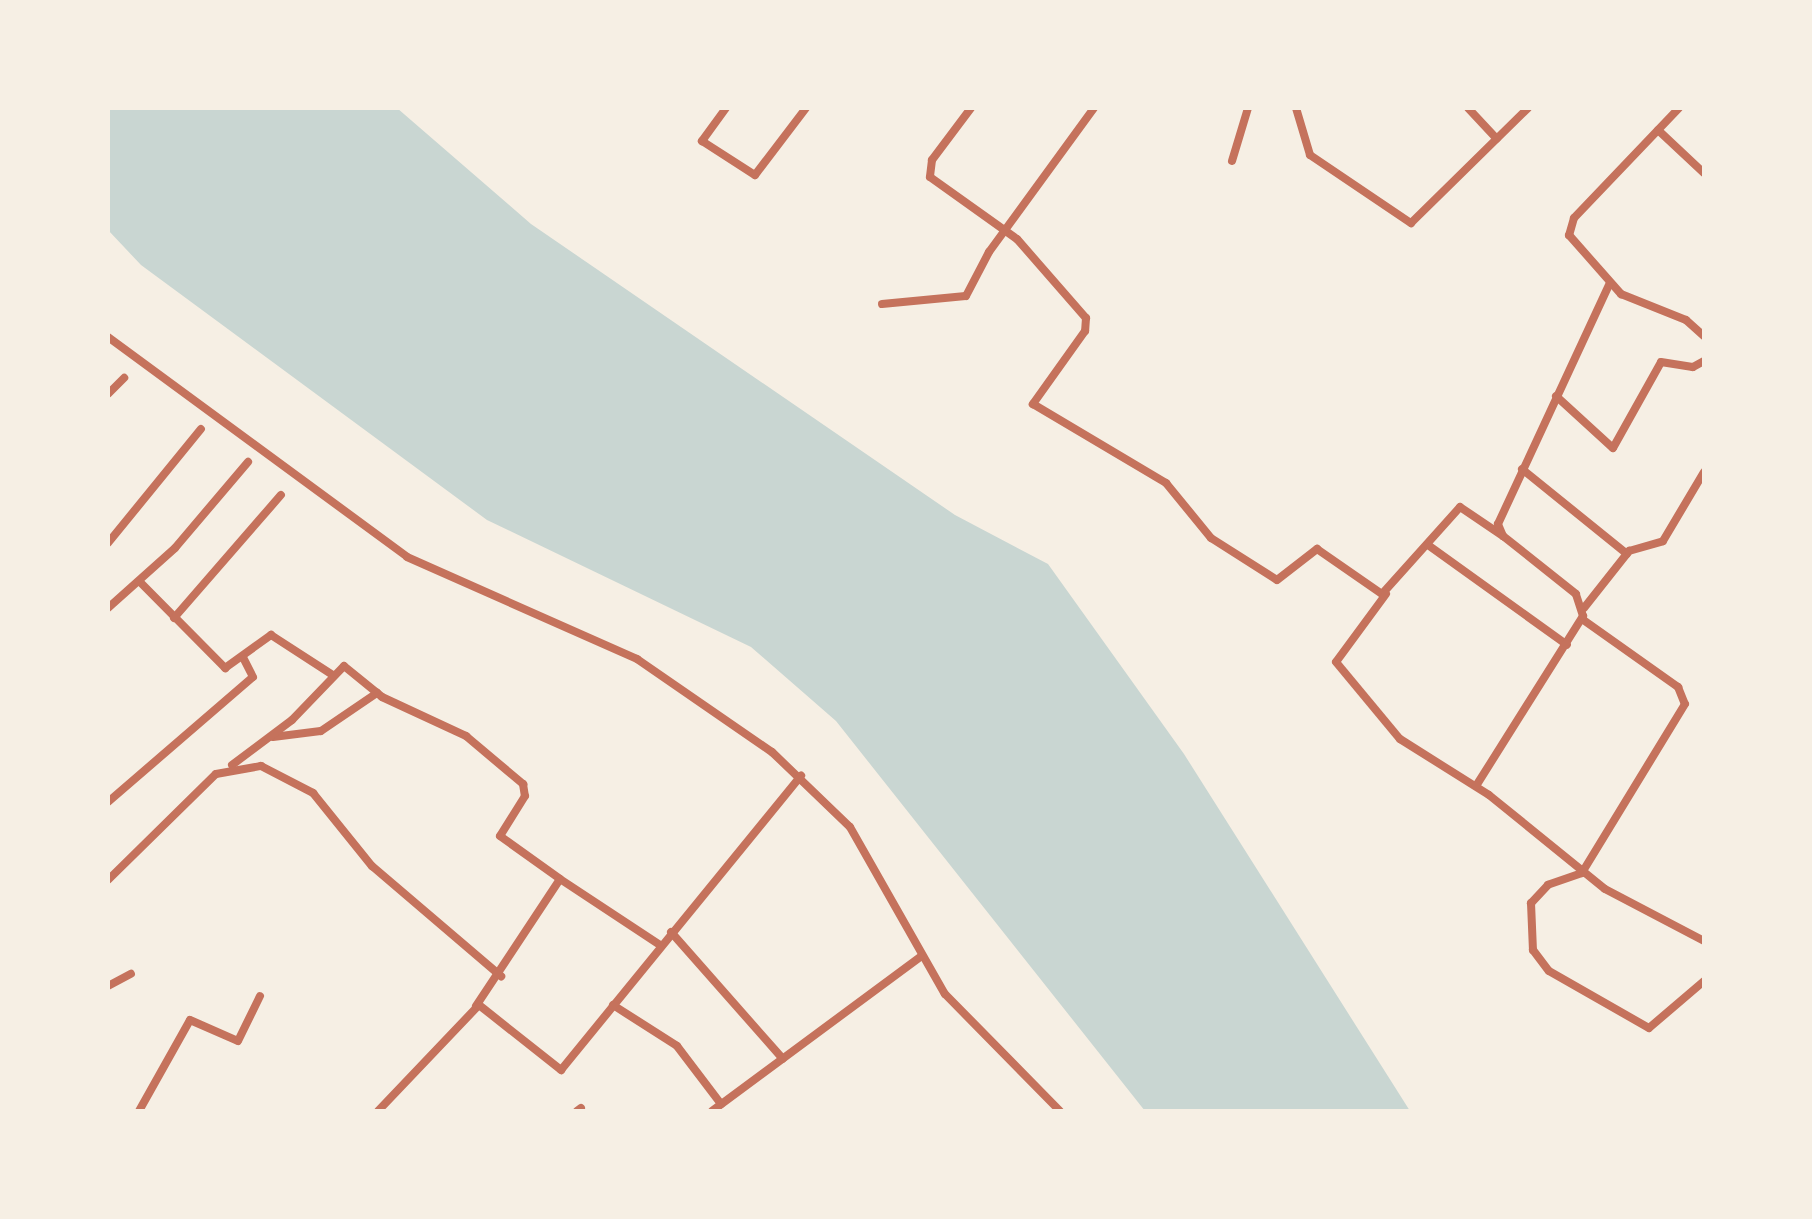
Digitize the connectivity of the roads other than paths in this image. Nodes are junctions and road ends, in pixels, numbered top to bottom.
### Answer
1 (726, 108) edge
2 (806, 108) edge
3 (971, 108) edge
4 (1094, 108) edge
5 (1248, 108) edge
6 (1296, 108) edge
7 (1468, 108) edge
8 (1528, 108) edge
9 (1679, 108) edge
10 (1658, 130) junction
11 (1497, 139) junction
12 (1232, 161) dead end
13 (1704, 173) edge
14 (1006, 230) junction
15 (1610, 283) junction
16 (882, 304) dead end
17 (1704, 336) edge
18 (108, 337) edge
19 (1704, 361) edge
20 (124, 378) dead end
21 (108, 394) edge
22 (1556, 396) junction
23 (201, 429) dead end
24 (248, 462) dead end
25 (1522, 469) junction
26 (1704, 472) edge
27 (281, 495) dead end
28 (1503, 536) junction
29 (108, 543) edge
30 (1428, 545) junction
31 (1627, 554) junction
32 (141, 583) junction
33 (1389, 590) junction
34 (108, 608) edge
35 (1584, 608) junction
36 (174, 618) junction
37 (1582, 619) junction
38 (1567, 645) junction
39 (244, 659) junction
40 (331, 674) junction
41 (377, 693) junction
42 (272, 737) junction
43 (229, 768) junction
44 (801, 776) junction
45 (1476, 786) junction
46 (108, 802) edge
47 (1582, 873) junction
48 (560, 879) junction
49 (108, 880) edge
50 (671, 932) junction
51 (1704, 941) edge
52 (660, 945) junction
53 (920, 957) junction
54 (131, 974) dead end
55 (501, 976) junction
56 (1704, 981) edge
57 (108, 986) edge
58 (1695, 989) junction
59 (260, 996) dead end
60 (1704, 999) edge
61 (613, 1005) junction
62 (476, 1006) junction
63 (783, 1059) junction
64 (721, 1104) junction
65 (382, 1110) edge
66 (139, 1111) edge
67 (712, 1111) edge
68 (1060, 1111) edge

1 - 2 street
3 - 14 street
4 - 14 street
5 - 12 street
6 - 11 street
7 - 11 street
8 - 11 street
9 - 10 street
10 - 13 street
10 - 15 street
14 - 16 street
14 - 33 street
15 - 17 street
15 - 22 street
18 - 44 street
19 - 22 street
20 - 21 street
22 - 25 street
23 - 29 street
24 - 32 street
25 - 28 street
25 - 31 street
26 - 31 street
27 - 36 street
28 - 30 street
28 - 35 street
30 - 33 street
30 - 38 street
31 - 35 street
32 - 34 street
32 - 36 street
33 - 45 street
35 - 37 street
36 - 39 street
37 - 38 street
37 - 47 street
38 - 45 street
39 - 40 street
39 - 46 street
40 - 41 street
40 - 42 street
41 - 42 street
41 - 48 street
42 - 43 street
43 - 49 street
43 - 55 street
44 - 50 street
44 - 53 street
45 - 47 street
47 - 51 street
47 - 58 street
48 - 52 street
48 - 55 street
50 - 52 street
50 - 63 street
52 - 61 street
53 - 63 street
53 - 68 street
54 - 57 street
55 - 62 street
56 - 58 street
58 - 60 street
59 - 66 street
61 - 62 street
61 - 64 street
62 - 65 street
63 - 64 street
64 - 67 street

